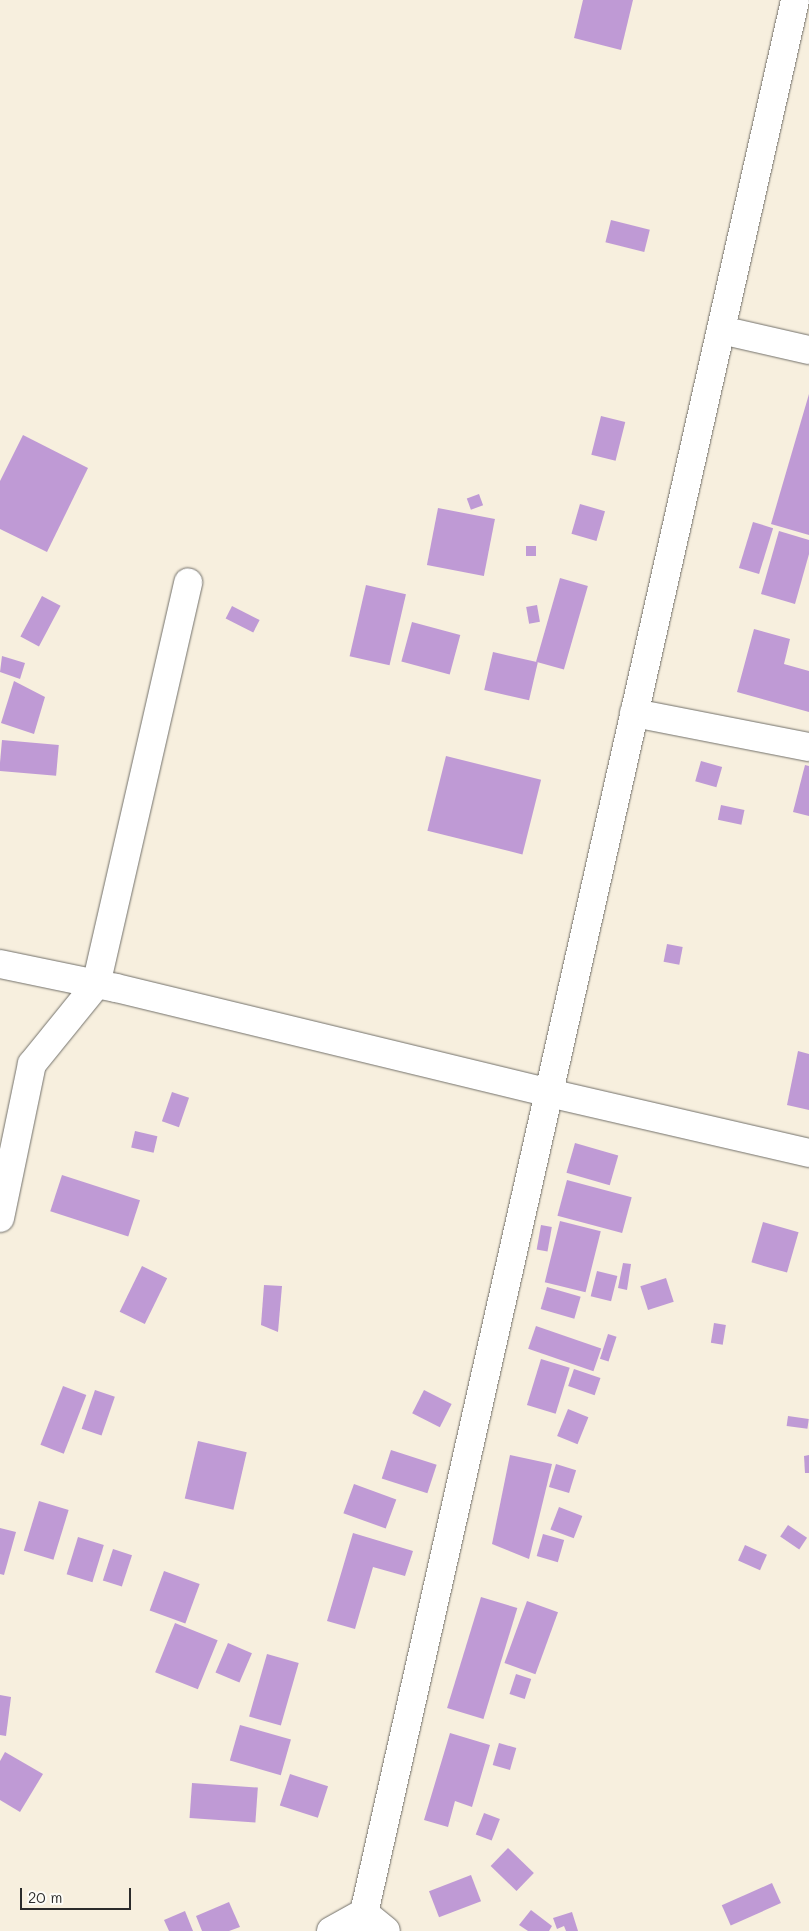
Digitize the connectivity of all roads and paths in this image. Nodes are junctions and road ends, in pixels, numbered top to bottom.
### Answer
1 (795, 0) edge
2 (721, 330) junction
3 (809, 350) edge
4 (188, 582) dead end
5 (634, 714) junction
6 (809, 748) edge
7 (0, 964) edge
8 (96, 984) junction
9 (548, 1093) junction
10 (809, 1153) edge
11 (0, 1218) edge
12 (362, 1922) edge
13 (331, 1931) edge
14 (386, 1931) edge

1 - 2 main road
2 - 3 main road
2 - 5 main road
4 - 8 main road
5 - 6 main road
5 - 9 main road
7 - 8 main road
8 - 9 main road
8 - 11 main road
9 - 10 main road
9 - 12 main road
12 - 13 main road
12 - 14 main road

